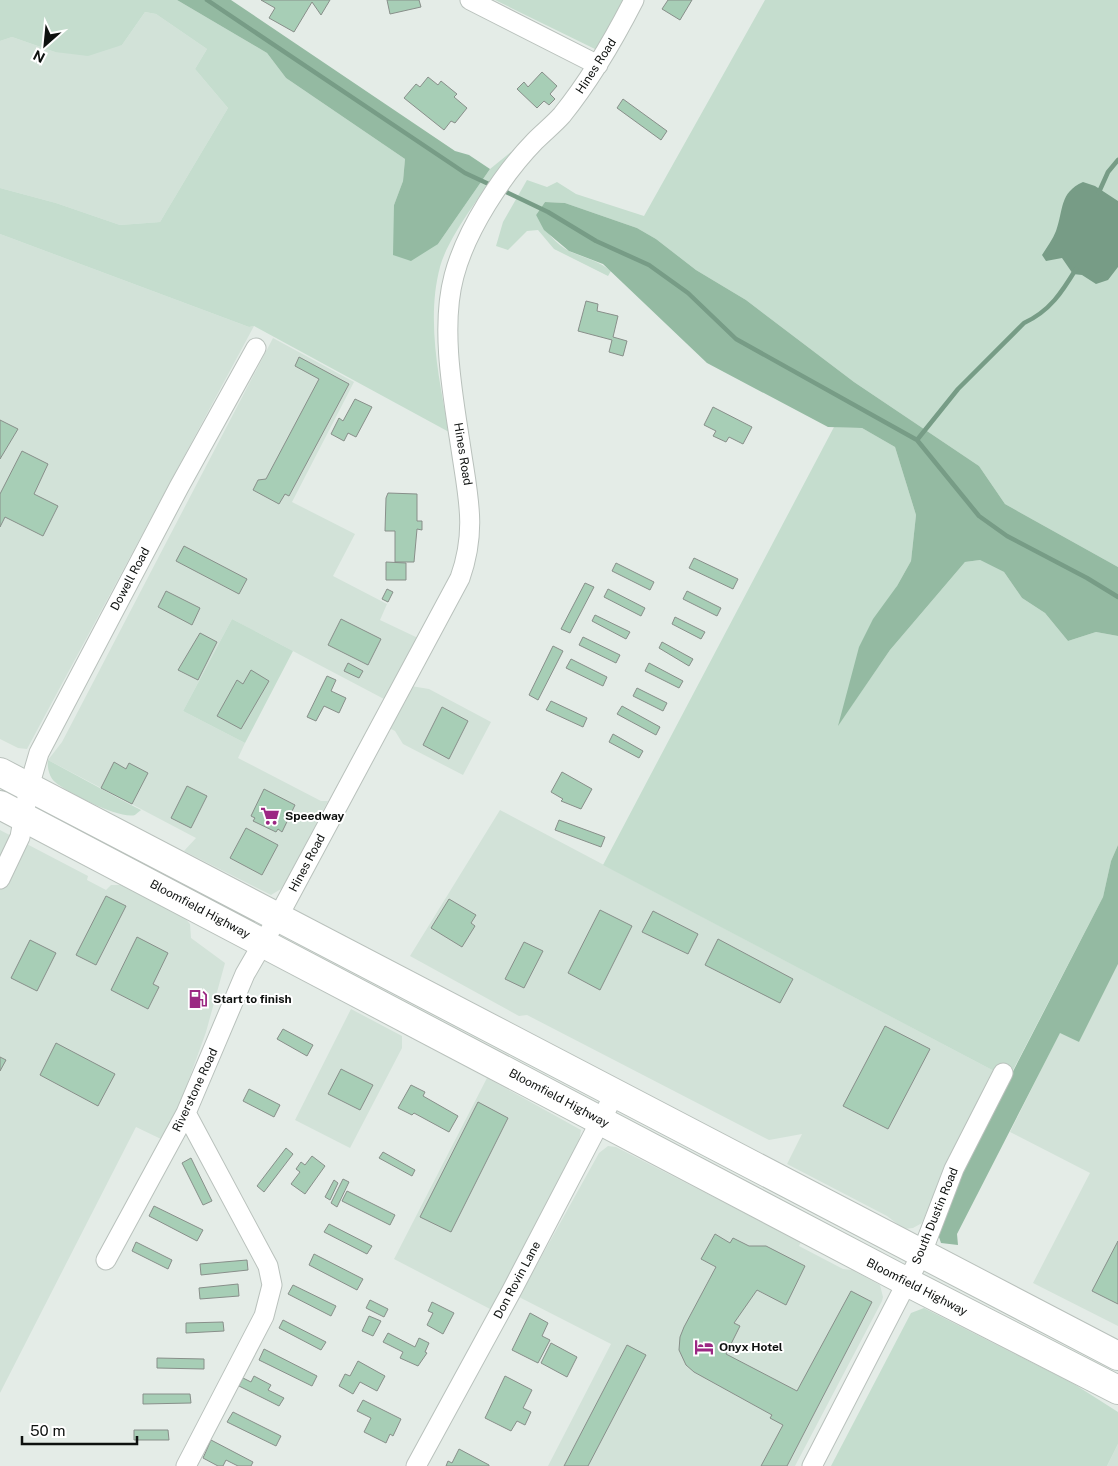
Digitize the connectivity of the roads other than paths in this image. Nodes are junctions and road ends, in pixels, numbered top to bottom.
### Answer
1 (470, 0) edge
2 (634, 0) edge
3 (598, 65) junction
4 (256, 348) dead end
5 (0, 772) edge
6 (29, 787) junction
7 (0, 804) edge
8 (25, 818) junction
9 (0, 879) edge
10 (278, 917) junction
11 (263, 942) junction
12 (1003, 1073) dead end
13 (616, 1093) junction
14 (186, 1113) junction
15 (600, 1120) junction
16 (921, 1255) junction
17 (106, 1260) dead end
18 (907, 1282) junction
19 (1118, 1356) edge
20 (1118, 1390) edge
21 (186, 1466) edge
22 (416, 1466) edge
23 (812, 1466) edge

1 - 3 street
2 - 3 street, Hines Road
3 - 10 street, Hines Road
4 - 6 street, Dowell Road
5 - 6 highway
6 - 8 street, Dowell Road
6 - 10 highway
7 - 8 highway, Bloomfield Highway
8 - 9 street
8 - 11 highway, Bloomfield Highway
10 - 11 street, Riverstone Road
10 - 13 highway
11 - 14 street, Riverstone Road
11 - 15 highway, Bloomfield Highway
12 - 16 street, South Dustin Road
13 - 15 street, Don Rovin Lane
13 - 16 highway
14 - 17 street, Riverstone Road
14 - 21 street
15 - 18 highway, Bloomfield Highway
15 - 22 street, Don Rovin Lane
16 - 18 street, South Dustin Road
16 - 19 highway
18 - 20 highway, Bloomfield Highway
18 - 23 street, South Dustin Road

